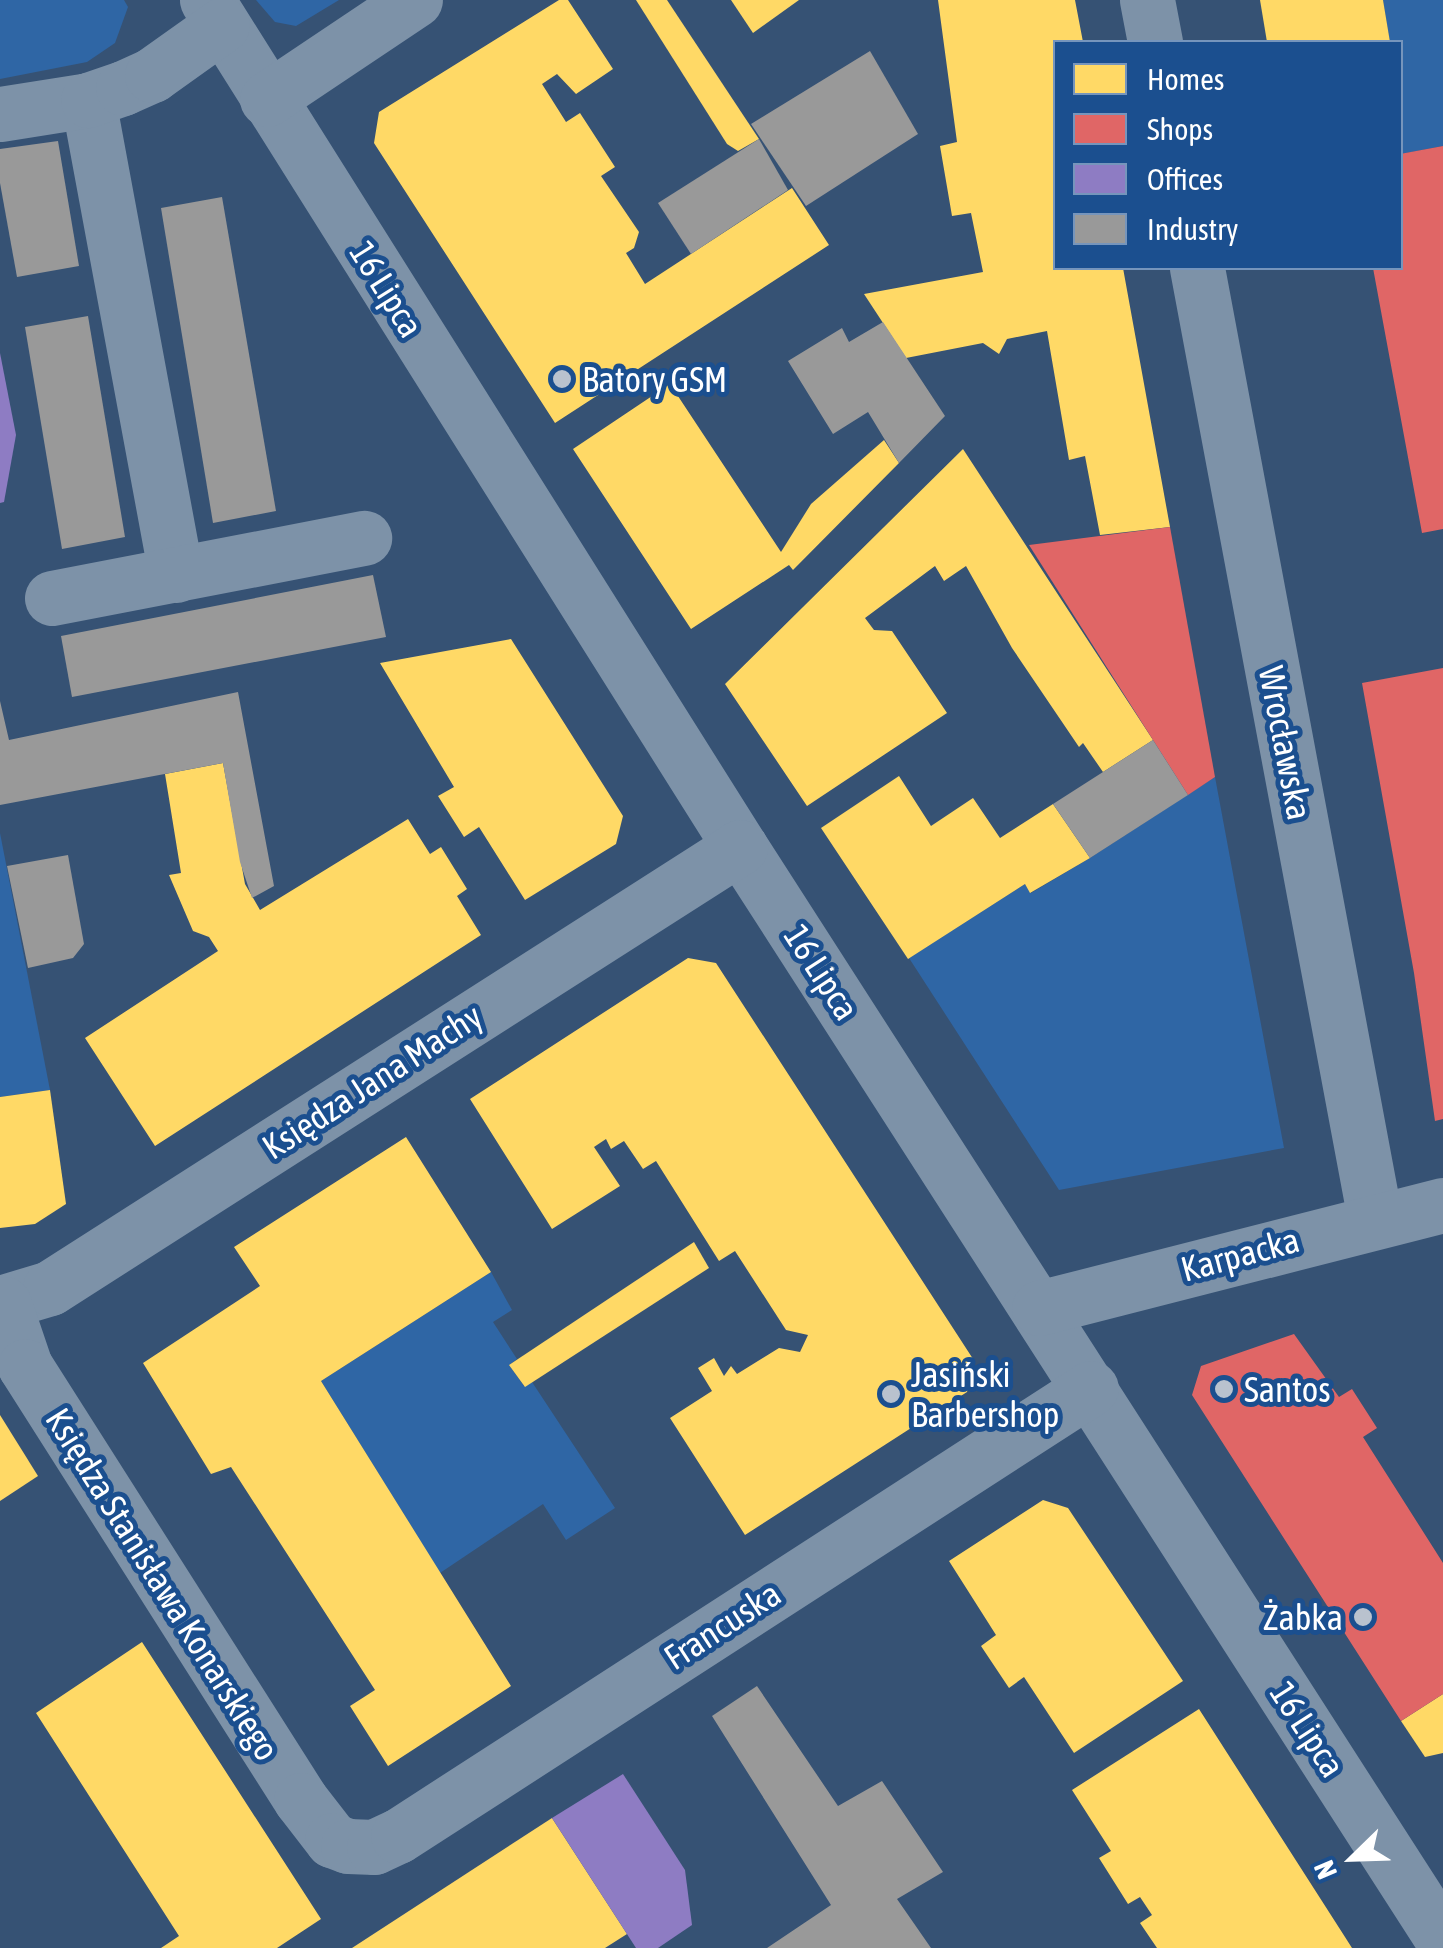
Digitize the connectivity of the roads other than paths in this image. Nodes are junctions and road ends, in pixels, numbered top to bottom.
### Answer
1 (415, 0) edge
2 (1147, 0) edge
3 (214, 12) edge
4 (1155, 40) edge
5 (267, 98) junction
6 (88, 100) junction
7 (0, 114) edge
8 (1197, 270) edge
9 (364, 538) dead end
10 (176, 575) junction
11 (52, 598) dead end
12 (740, 847) junction
13 (1443, 1205) edge
14 (1375, 1219) junction
15 (2, 1303) edge
16 (1039, 1308) junction
17 (1092, 1388) junction
18 (348, 1846) joint
19 (1443, 1940) edge

1 - 5 street
2 - 4 street
3 - 5 street, 16 Lipca
3 - 6 street
5 - 12 street, 16 Lipca
6 - 7 street
6 - 10 street
8 - 14 street, Wrocławska
9 - 10 street
10 - 11 street
12 - 15 street, Księdza Jana Machy
12 - 16 street, 16 Lipca
13 - 14 street, Karpacka
14 - 16 street, Karpacka
15 - 18 street, Księdza Stanisława Konarskiego
16 - 17 street, 16 Lipca
17 - 18 street, Francuska
17 - 19 street, 16 Lipca

